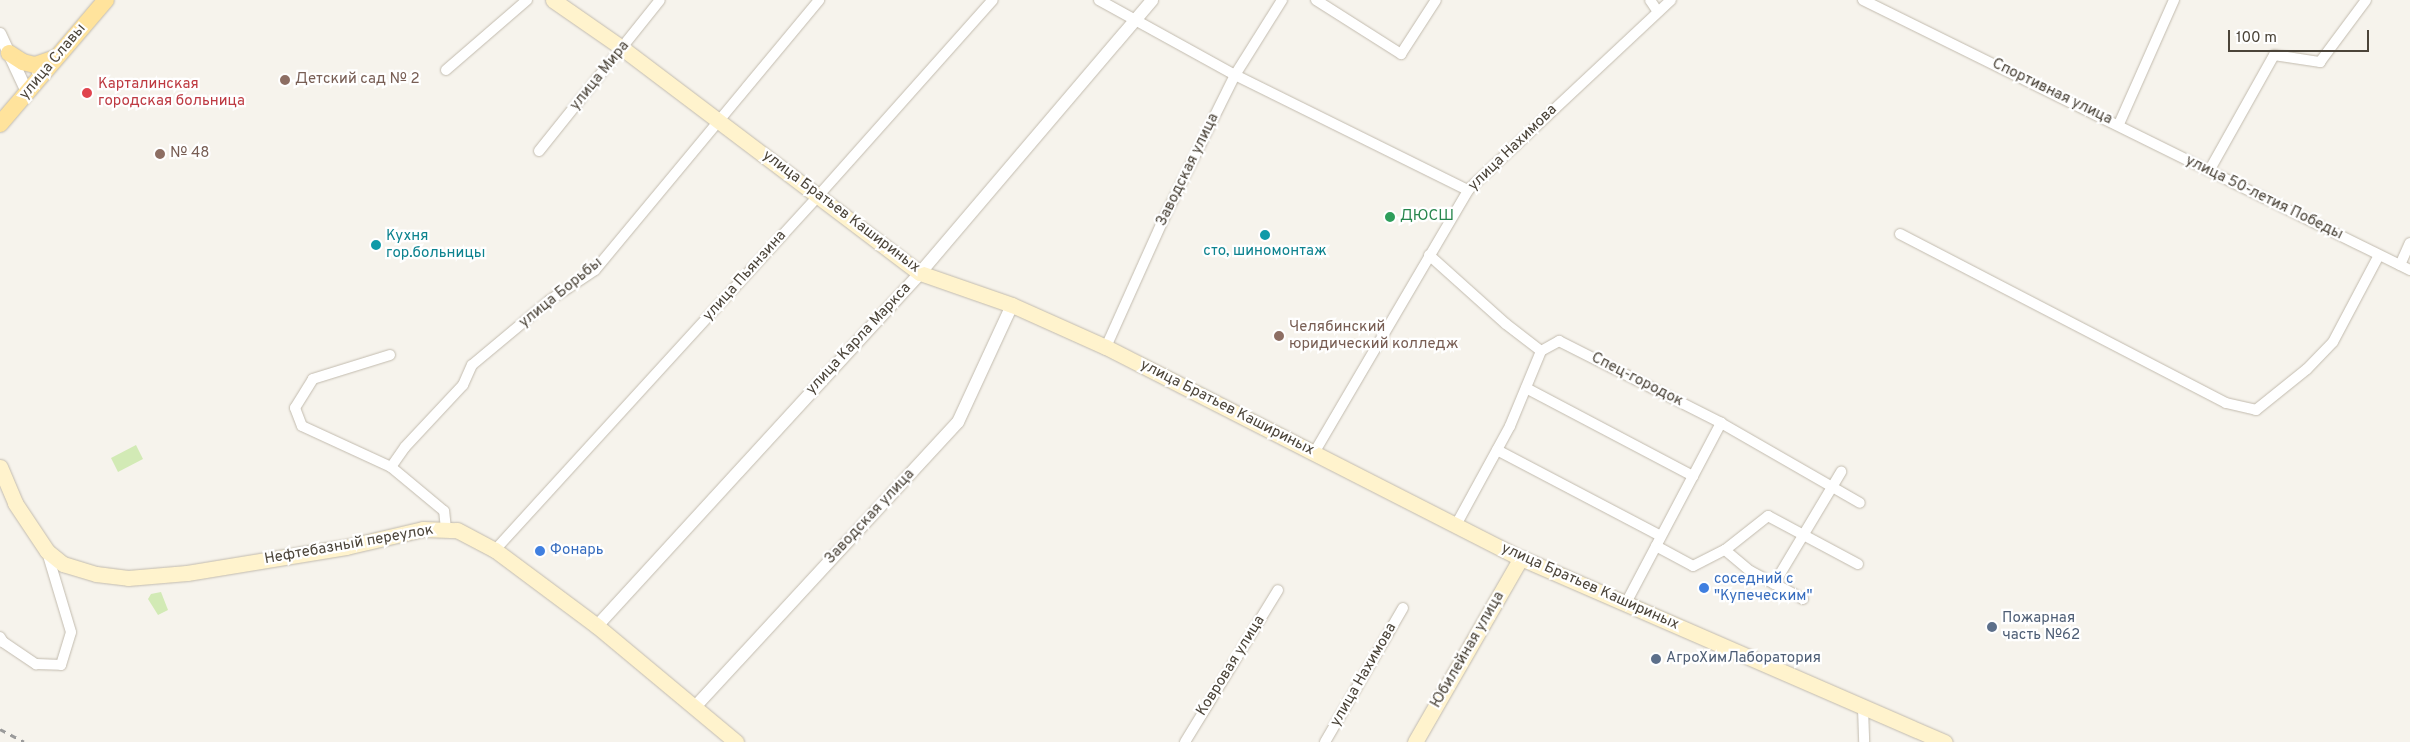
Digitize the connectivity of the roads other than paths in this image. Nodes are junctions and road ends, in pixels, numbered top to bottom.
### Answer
1 (106, 0) edge
2 (527, 0) edge
3 (554, 0) edge
4 (660, 0) edge
5 (819, 0) edge
6 (993, 0) edge
7 (1099, 0) edge
8 (1152, 0) edge
9 (1282, 0) edge
10 (1316, 0) edge
11 (1436, 0) edge
12 (1650, 0) edge
13 (1671, 0) edge
14 (1863, 0) edge
15 (2174, 0) edge
16 (2366, 0) edge
17 (1658, 12) junction
18 (1134, 20) junction
19 (0, 34) edge
20 (622, 48) junction
21 (9, 53) junction
22 (57, 57) junction
23 (446, 70) dead end
24 (1235, 75) junction
25 (27, 92) junction
26 (720, 121) junction
27 (0, 124) edge
28 (2119, 124) junction
29 (539, 151) dead end
30 (2209, 171) junction
31 (1468, 190) junction
32 (819, 195) junction
33 (1900, 234) dead end
34 (2410, 243) edge
35 (1429, 255) junction
36 (2379, 255) junction
37 (2400, 265) junction
38 (2410, 270) edge
39 (920, 273) junction
40 (1012, 305) junction
41 (1106, 347) junction
42 (1541, 351) junction
43 (390, 354) dead end
44 (1526, 388) junction
45 (1721, 423) junction
46 (1497, 450) junction
47 (1314, 453) junction
48 (0, 467) edge
49 (391, 467) junction
50 (1840, 472) dead end
51 (1693, 476) junction
52 (1833, 487) junction
53 (1860, 503) dead end
54 (1456, 525) junction
55 (446, 529) junction
56 (1661, 536) junction
57 (1804, 536) junction
58 (1656, 546) junction
59 (495, 550) junction
60 (1725, 550) junction
61 (47, 551) junction
62 (1521, 558) junction
63 (1858, 564) dead end
64 (1774, 584) junction
65 (1278, 590) dead end
66 (1802, 599) dead end
67 (1626, 602) junction
68 (1403, 608) dead end
69 (597, 626) junction
70 (0, 638) edge
71 (694, 708) junction
72 (1863, 708) junction
73 (736, 742) edge
74 (1184, 742) edge
75 (1325, 742) edge
76 (1415, 742) edge
77 (1864, 742) edge
78 (1945, 742) edge

1 - 22 main road, улица Славы
2 - 23 street
3 - 20 main road, улица Братьев Кашириных
4 - 20 street, улица Мира
5 - 26 street, улица Борьбы
6 - 32 street, улица Пьянзина
7 - 18 street
8 - 18 street, улица Карла Маркса
9 - 24 street, Заводская улица
10 - 11 street
12 - 17 street
13 - 17 street, улица Нахимова
14 - 28 street, Спортивная улица
15 - 28 street, Спортивная улица
16 - 30 street
17 - 31 street, улица Нахимова
18 - 24 street
18 - 39 street, улица Карла Маркса
19 - 21 street
20 - 26 main road, улица Братьев Кашириных
20 - 29 street, улица Мира
21 - 22 main road
21 - 25 street
22 - 25 main road, улица Славы
24 - 31 street
24 - 41 street, Заводская улица
25 - 27 main road, улица Славы
26 - 32 main road, улица Братьев Кашириных
26 - 49 street, улица Борьбы
28 - 30 street, улица 50-летия Победы
30 - 36 street, улица 50-летия Победы
31 - 35 street, улица Нахимова
32 - 39 main road, улица Братьев Кашириных
32 - 59 street, улица Пьянзина
33 - 36 street
34 - 37 street
35 - 42 street
35 - 47 street, улица Нахимова
36 - 37 street, улица 50-летия Победы
37 - 38 street, улица 50-летия Победы
39 - 40 main road, улица Братьев Кашириных
39 - 69 street, улица Карла Маркса
40 - 41 main road, улица Братьев Кашириных
40 - 71 street, Заводская улица
41 - 47 main road, улица Братьев Кашириных
42 - 44 street
42 - 45 street, Спец-городок
43 - 49 street
44 - 46 street
44 - 51 street
45 - 51 street
45 - 52 street, Спец-городок
46 - 54 street
46 - 56 street
47 - 54 main road, улица Братьев Кашириных
48 - 61 main road
49 - 55 street
50 - 52 street
51 - 56 street
52 - 53 street, Спец-городок
52 - 57 street
54 - 62 main road, улица Братьев Кашириных
55 - 59 main road, Нефтебазный переулок
55 - 61 main road, Нефтебазный переулок
56 - 58 street
57 - 60 street
57 - 63 street
57 - 64 street
58 - 60 street
58 - 67 street
59 - 69 main road, Нефтебазный переулок
60 - 64 street
61 - 70 street
62 - 67 main road, улица Братьев Кашириных
62 - 76 main road, Юбилейная улица
64 - 66 street
65 - 74 street, Ковровая улица
67 - 72 main road, улица Братьев Кашириных
68 - 75 street, улица Нахимова
69 - 71 main road, Нефтебазный переулок
71 - 73 main road, Нефтебазный переулок
72 - 77 street
72 - 78 main road, улица Братьев Кашириных

